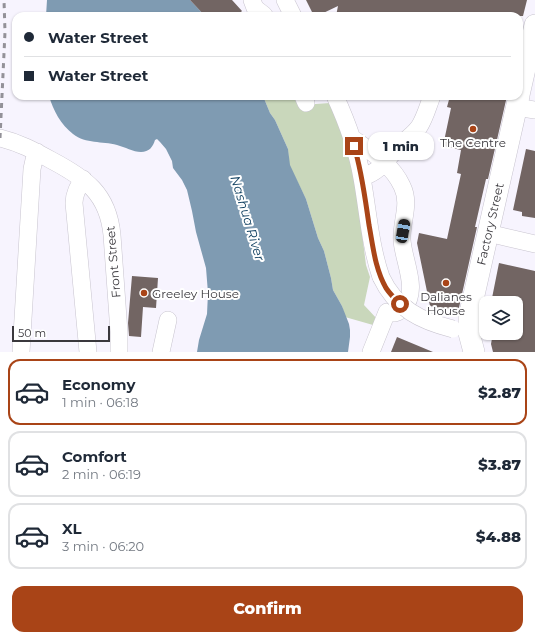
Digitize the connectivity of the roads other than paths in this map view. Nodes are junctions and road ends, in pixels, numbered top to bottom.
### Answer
1 (252, 0) edge
2 (285, 0) edge
3 (264, 10) edge
4 (291, 12) edge
5 (535, 25) edge
6 (524, 48) edge
7 (530, 70) edge
8 (523, 98) edge
9 (337, 100) edge
10 (430, 100) edge
11 (522, 102) edge
12 (0, 138) edge
13 (352, 138) junction
14 (37, 152) junction
15 (385, 162) junction
16 (362, 177) junction
17 (83, 179) junction
18 (488, 234) junction
19 (535, 244) edge
20 (168, 320) dead end
21 (466, 338) edge
22 (21, 352) edge
23 (88, 352) edge
24 (119, 352) edge
25 (161, 352) edge
26 (371, 352) edge

1 - 3 street
2 - 4 street
5 - 6 main road, Factory Street
6 - 7 main road, Factory Street
7 - 8 main road, Factory Street
9 - 13 street
10 - 15 street
11 - 18 main road, Factory Street
12 - 14 street, Front Street
13 - 15 street
13 - 16 street
14 - 17 street, Front Street
14 - 22 street
15 - 16 street
15 - 26 street
16 - 21 street, bridge
17 - 23 street
17 - 24 street, Front Street
18 - 19 street
18 - 21 main road, Factory Street
20 - 25 street

